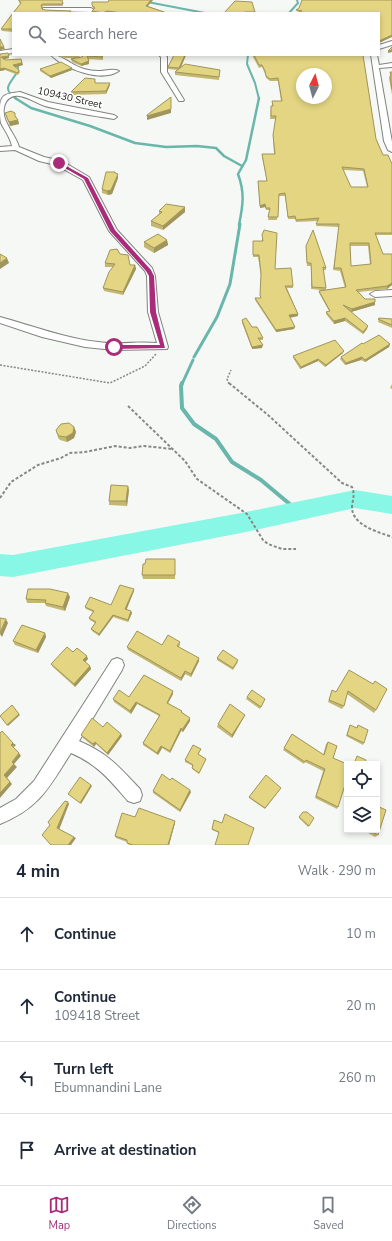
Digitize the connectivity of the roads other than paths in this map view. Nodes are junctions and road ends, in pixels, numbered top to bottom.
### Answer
1 (44, 9) edge
2 (91, 10) edge
3 (392, 43) edge
4 (380, 47) edge
5 (12, 51) edge
6 (0, 53) edge
7 (56, 56) edge
8 (163, 56) edge
9 (374, 56) edge
10 (392, 65) edge
11 (376, 67) junction
12 (116, 71) dead end
13 (181, 100) dead end
14 (114, 117) dead end
15 (16, 148) junction
16 (0, 149) edge
17 (392, 150) edge
18 (392, 293) edge
19 (375, 294) dead end
20 (0, 320) edge
21 (118, 665) dead end
22 (68, 744) junction
23 (134, 795) dead end
24 (0, 816) edge

1 - 2 street
3 - 4 street
5 - 6 street
7 - 12 street
8 - 13 street
9 - 11 street
10 - 11 street
11 - 17 street
14 - 15 street, 109430 Street
15 - 16 street
15 - 20 street
18 - 19 street
21 - 22 street
22 - 23 street
22 - 24 street

